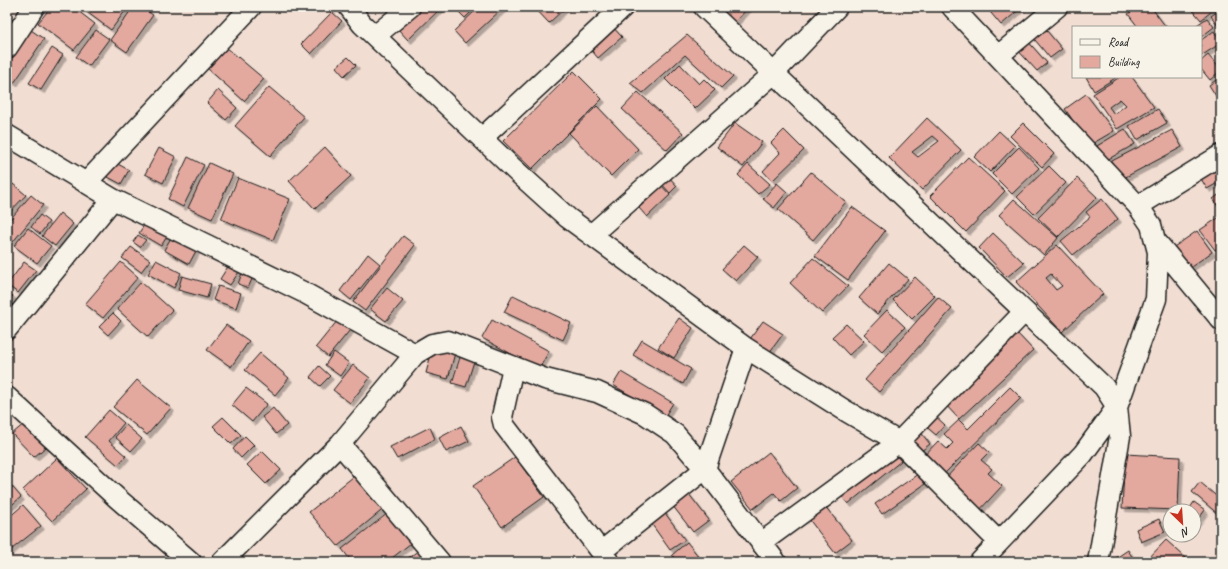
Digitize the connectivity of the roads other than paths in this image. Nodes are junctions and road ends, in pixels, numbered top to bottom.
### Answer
1 (34, 7) edge
2 (251, 7) edge
3 (349, 7) edge
4 (410, 7) edge
5 (623, 7) edge
6 (704, 7) edge
7 (837, 7) edge
8 (952, 7) edge
9 (1057, 7) edge
10 (376, 36) junction
11 (7, 48) edge
12 (998, 56) junction
13 (773, 74) junction
14 (7, 135) edge
15 (482, 138) junction
16 (1221, 155) edge
17 (86, 183) junction
18 (113, 199) junction
19 (1138, 206) junction
20 (591, 235) junction
21 (1155, 240) junction
22 (1024, 312) junction
23 (1221, 320) edge
24 (7, 329) edge
25 (746, 348) junction
26 (415, 354) junction
27 (513, 367) junction
28 (7, 397) edge
29 (1117, 407) junction
30 (899, 442) junction
31 (340, 444) junction
32 (705, 469) junction
33 (999, 542) junction
34 (761, 543) junction
35 (606, 557) edge
36 (191, 562) edge
37 (222, 562) edge
38 (440, 562) edge
39 (776, 562) edge
40 (980, 562) edge
41 (1098, 562) edge

1 - 11 street
2 - 17 street
3 - 10 street
4 - 10 street
5 - 15 street
6 - 13 street
7 - 13 street
8 - 12 street
9 - 12 street
10 - 15 street
12 - 19 street
13 - 20 street
13 - 22 street
14 - 17 street
15 - 20 street
16 - 19 street
17 - 18 street
18 - 24 street
18 - 26 street
19 - 21 street
20 - 25 street
21 - 23 street
21 - 29 street
22 - 29 street
22 - 30 street
25 - 30 street
25 - 32 street
26 - 27 street
26 - 31 street
27 - 32 street
27 - 35 street
28 - 36 street
29 - 33 street
29 - 41 street
30 - 33 street
30 - 34 street
31 - 37 street
31 - 38 street
32 - 34 street
32 - 35 street
33 - 40 street
34 - 39 street

